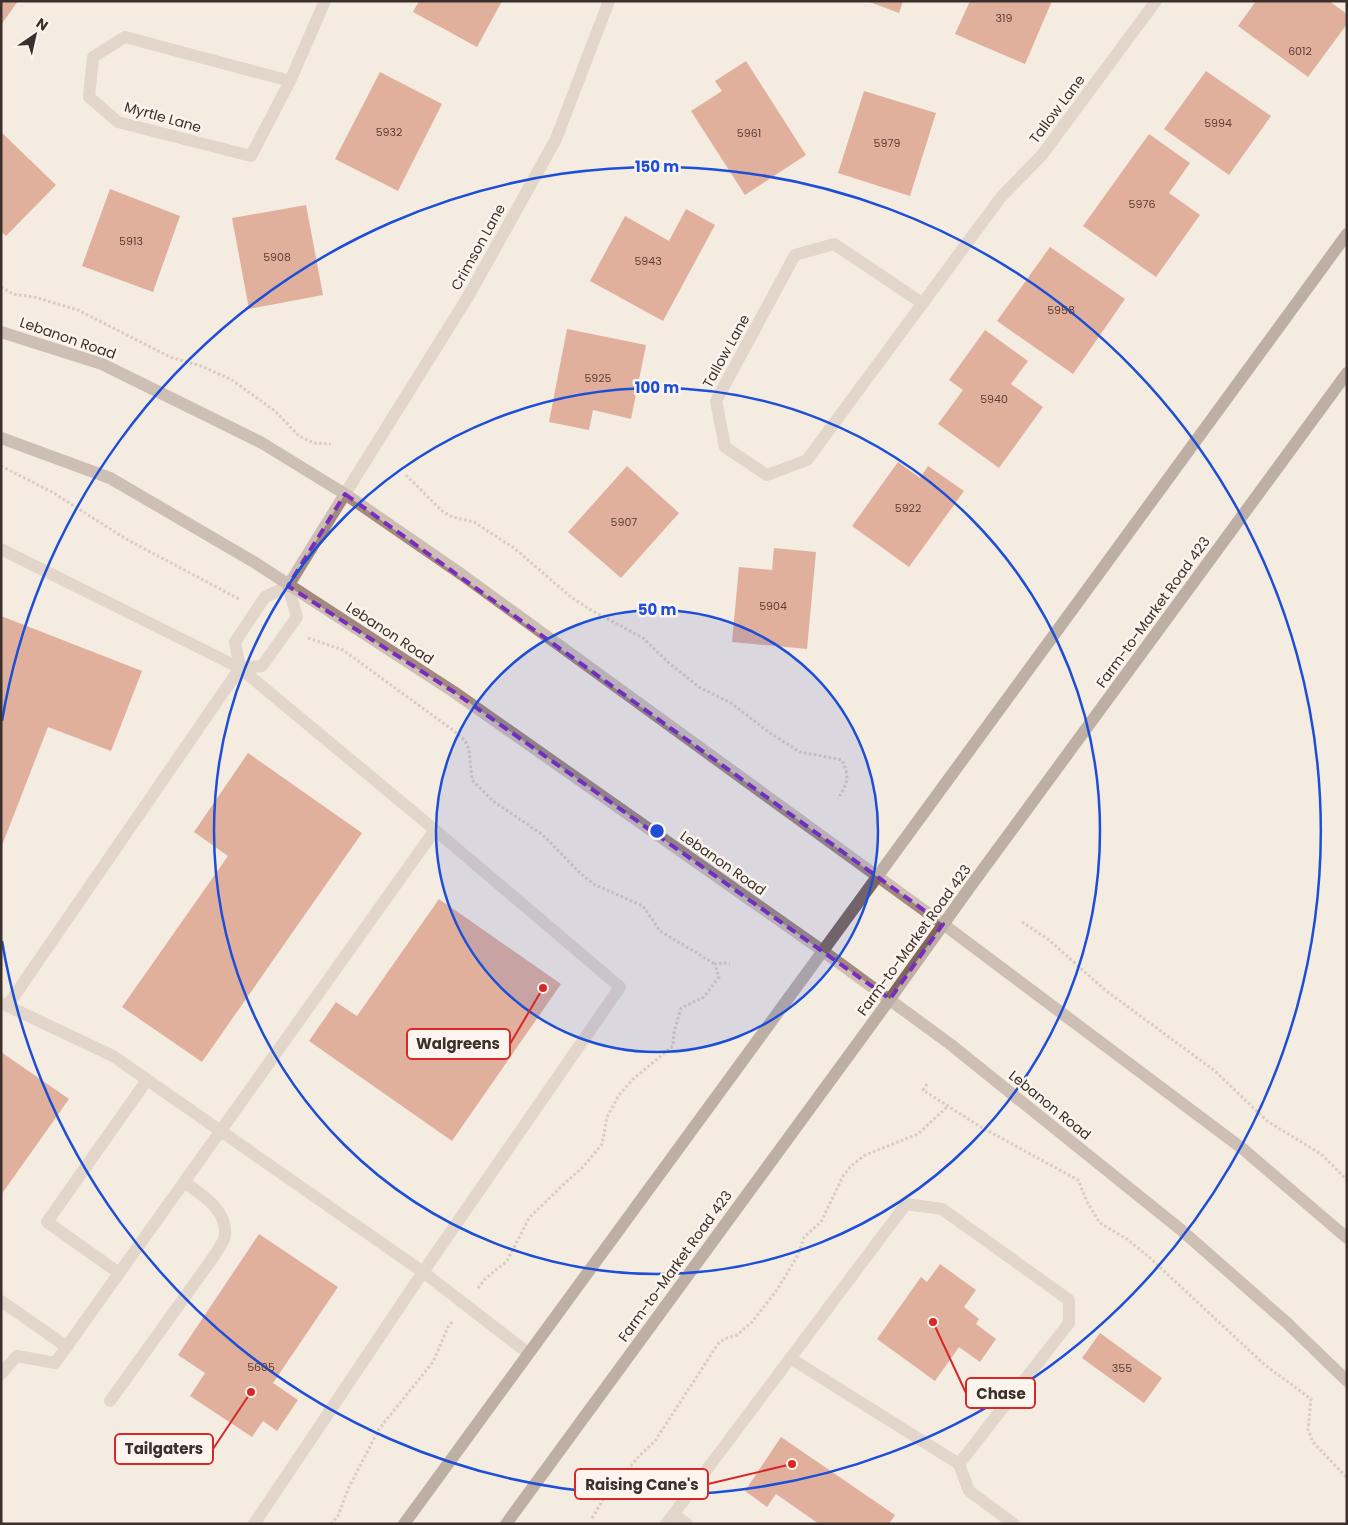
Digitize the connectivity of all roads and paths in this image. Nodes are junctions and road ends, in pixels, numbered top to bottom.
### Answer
1 (324, 1) edge
2 (609, 1) edge
3 (1156, 1) edge
4 (290, 81) junction
5 (1347, 234) edge
6 (1, 288) edge
7 (922, 303) junction
8 (1, 332) edge
9 (1347, 373) edge
10 (1, 438) edge
11 (331, 444) dead end
12 (1, 466) edge
13 (406, 475) dead end
14 (345, 494) junction
15 (1, 549) edge
16 (288, 586) junction
17 (245, 602) dead end
18 (302, 636) dead end
19 (240, 668) junction
20 (838, 799) dead end
21 (436, 830) junction
22 (876, 876) junction
23 (1022, 922) dead end
24 (943, 924) junction
25 (823, 951) junction
26 (715, 964) junction
27 (730, 964) dead end
28 (890, 999) junction
29 (4, 1004) edge
30 (146, 1080) junction
31 (927, 1084) dead end
32 (948, 1106) junction
33 (220, 1131) junction
34 (1347, 1180) edge
35 (184, 1182) junction
36 (1347, 1238) edge
37 (424, 1272) junction
38 (119, 1273) junction
39 (1, 1301) edge
40 (466, 1305) junction
41 (67, 1347) junction
42 (528, 1353) junction
43 (790, 1358) junction
44 (1, 1374) edge
45 (1347, 1381) edge
46 (110, 1401) dead end
47 (959, 1464) junction
48 (1347, 1478) edge
49 (592, 1518) dead end
50 (670, 1519) edge
51 (254, 1524) edge
52 (331, 1524) edge
53 (404, 1524) edge
54 (506, 1524) edge
55 (687, 1524) edge
56 (1014, 1524) edge

1 - 4 street, Myrtle Lane
2 - 14 street, Crimson Lane
3 - 7 street, Tallow Lane
4 - 4 street, Myrtle Lane
5 - 22 main road
6 - 11 path
7 - 7 street, Tallow Lane
8 - 14 main road, Lebanon Road
9 - 24 main road, Farm-to-Market Road 423
10 - 16 main road, Lebanon Road
12 - 17 path
13 - 20 path
14 - 16 main road
14 - 22 main road, Lebanon Road
15 - 19 street
16 - 19 street
16 - 19 street
16 - 25 main road, Lebanon Road
18 - 26 path
19 - 21 street
19 - 29 street
21 - 33 street
21 - 37 street
22 - 24 main road, Lebanon Road
22 - 25 main road
23 - 34 path
24 - 28 main road, Farm-to-Market Road 423
24 - 36 main road, Lebanon Road
25 - 28 main road, Lebanon Road
25 - 42 main road
26 - 27 path
26 - 40 path
28 - 45 main road, Lebanon Road
28 - 54 main road, Farm-to-Market Road 423
29 - 30 street
30 - 33 street
30 - 38 street
31 - 32 path
32 - 48 path
32 - 49 path
33 - 35 street
33 - 37 street
35 - 38 street
35 - 46 street
37 - 40 street
37 - 51 street
38 - 41 street
39 - 41 street
40 - 42 street
40 - 52 path
41 - 44 street
42 - 53 main road
43 - 47 street
43 - 47 street
43 - 50 street
47 - 56 street
50 - 55 street

